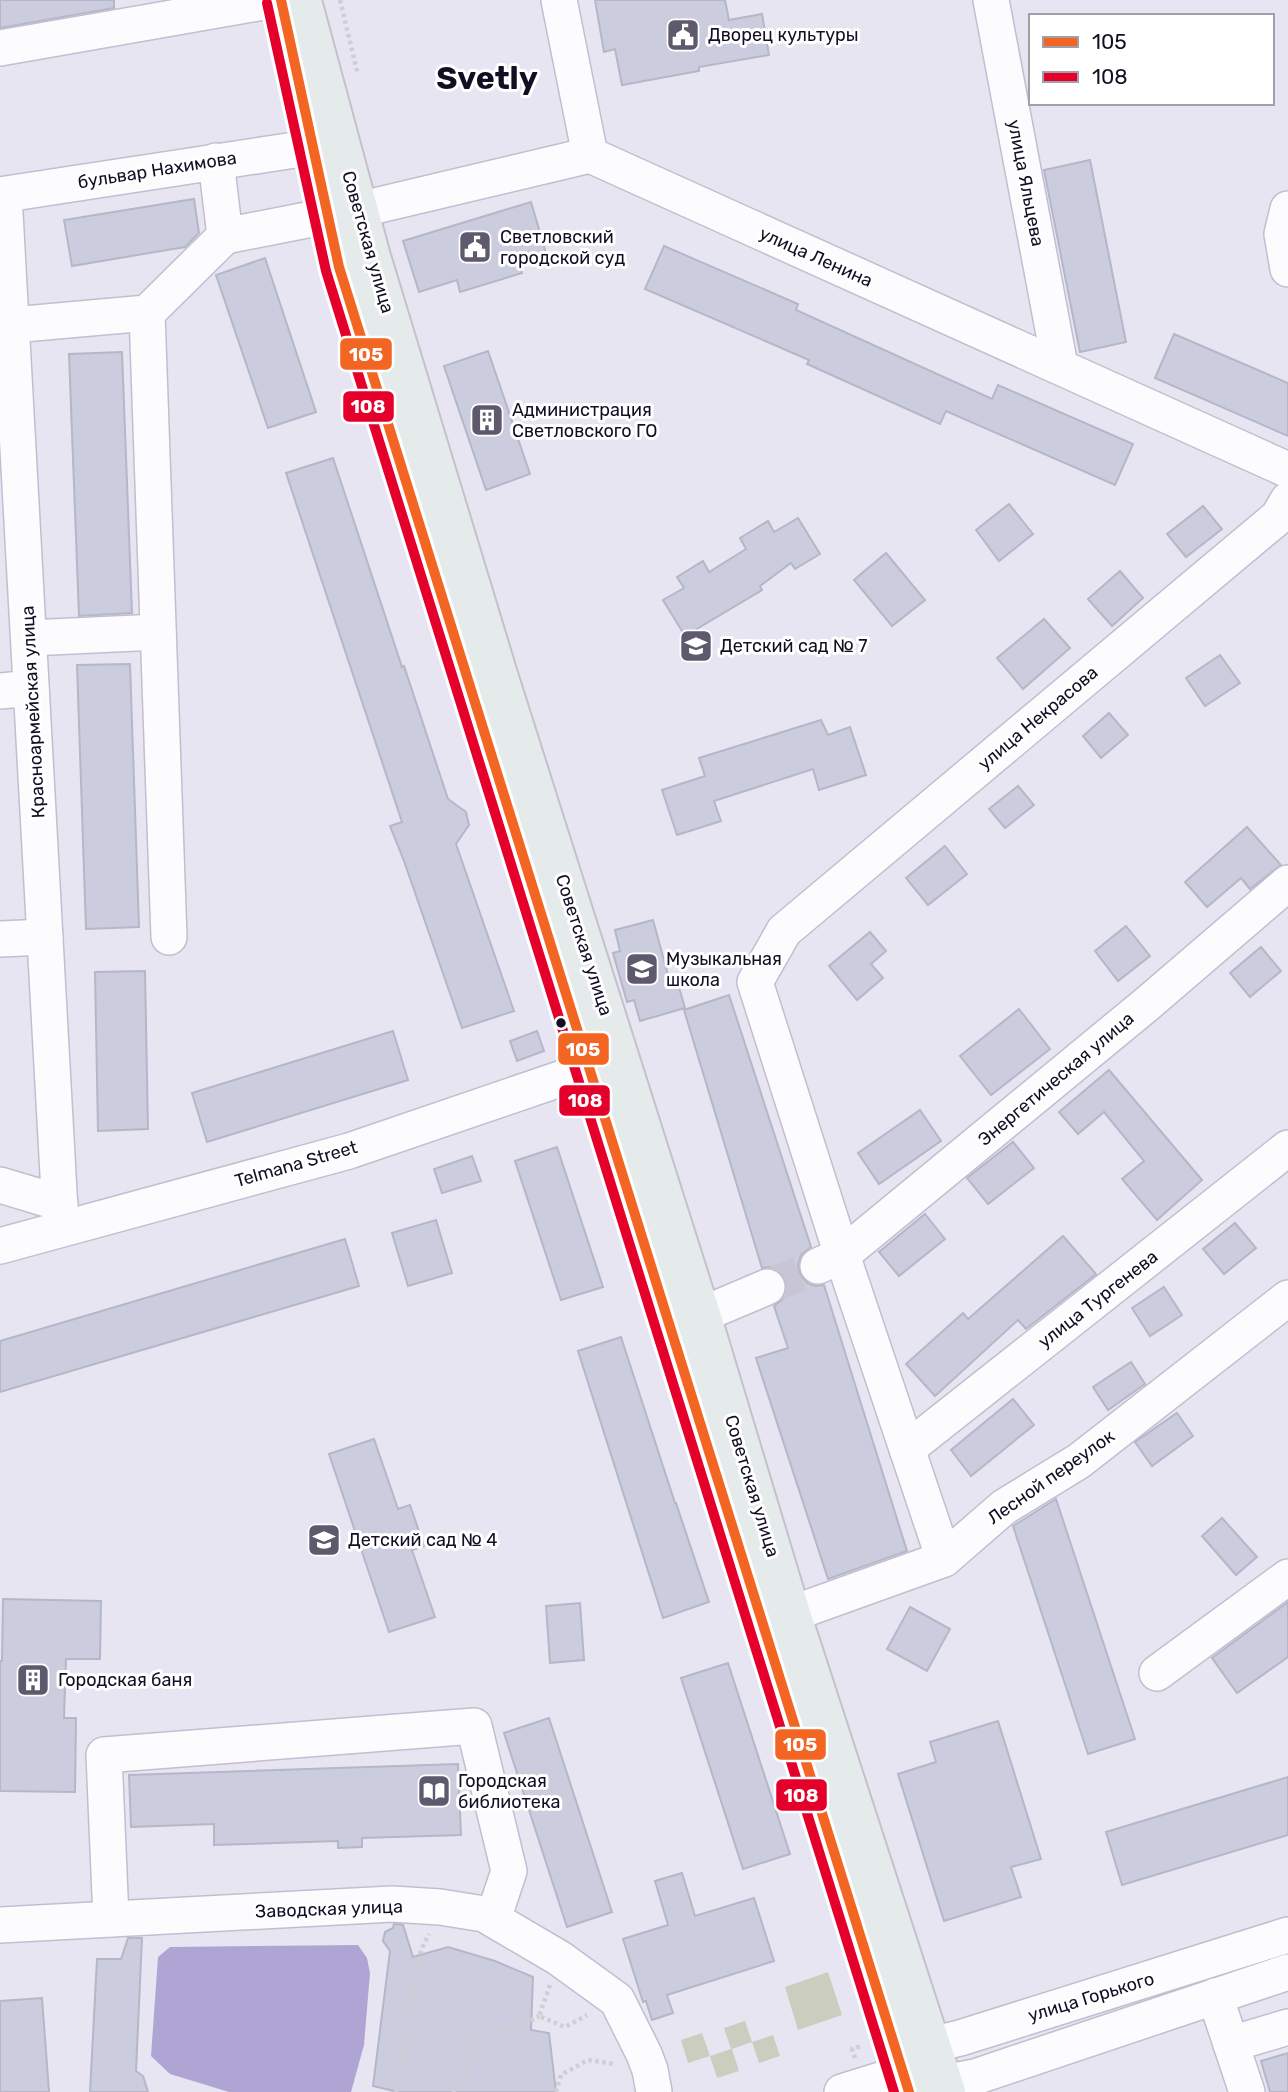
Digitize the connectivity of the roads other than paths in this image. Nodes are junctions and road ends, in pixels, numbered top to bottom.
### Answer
1 (559, 0) edge
2 (991, 0) edge
3 (291, 1) edge
4 (0, 48) edge
5 (325, 138) junction
6 (590, 155) junction
7 (216, 161) junction
8 (2, 195) edge
9 (1288, 209) edge
10 (342, 213) junction
11 (225, 236) junction
12 (1288, 269) edge
13 (147, 313) junction
14 (6, 325) edge
15 (1060, 366) junction
16 (1288, 470) edge
17 (1288, 500) edge
18 (158, 632) junction
19 (29, 638) junction
20 (16, 690) edge
21 (1288, 883) edge
22 (45, 937) junction
23 (169, 937) dead end
24 (0, 939) edge
25 (589, 1069) junction
26 (1288, 1149) edge
27 (0, 1185) edge
28 (61, 1216) junction
29 (0, 1247) edge
30 (830, 1261) junction
31 (767, 1287) tunnel mouth
32 (1288, 1298) edge
33 (701, 1315) junction
34 (907, 1449) junction
35 (944, 1559) junction
36 (1288, 1577) edge
37 (791, 1614) junction
38 (1157, 1673) dead end
39 (111, 1919) junction
40 (493, 1919) junction
41 (0, 1925) edge
42 (1288, 1935) edge
43 (1288, 1972) edge
44 (1215, 1996) junction
45 (1288, 2027) edge
46 (1231, 2043) junction
47 (931, 2045) junction
48 (652, 2081) edge
49 (925, 2085) edge
50 (842, 2092) edge
51 (1247, 2092) edge

1 - 6 street
2 - 15 street, улица Яльцева
3 - 4 street
3 - 5 main road, Советская улица
5 - 7 street, бульвар Нахимова
5 - 10 main road, Советская улица
6 - 10 street
6 - 15 street, улица Ленина
7 - 8 street, бульвар Нахимова
7 - 11 street
8 - 14 street, Красноармейская улица
9 - 12 street
10 - 11 street
10 - 25 main road, Советская улица
10 - 33 main road, Советская улица
11 - 13 street
13 - 14 street
13 - 18 street
14 - 19 street, Красноармейская улица
15 - 16 street, улица Ленина
17 - 30 street, улица Некрасова
18 - 19 street
18 - 23 street
19 - 20 street, Красноармейская улица
20 - 22 street, Красноармейская улица
21 - 30 street, Энергетическая улица
22 - 24 street
22 - 28 street, Красноармейская улица
25 - 28 street, Telmana Street
25 - 49 main road, Советская улица
26 - 34 street, улица Тургенева
27 - 28 street
28 - 29 street, Telmana Street
30 - 34 street
31 - 33 street
32 - 35 street, Лесной переулок
33 - 37 main road, Советская улица
34 - 35 street
35 - 37 street, Лесной переулок
36 - 38 street
37 - 47 main road, Советская улица
39 - 40 street, Заводская улица
39 - 40 street
39 - 41 street, Заводская улица
40 - 48 street, Заводская улица
42 - 47 street, улица Горького
43 - 44 street, улица Горького
44 - 46 street
44 - 49 street, улица Горького
45 - 46 street
46 - 51 street
47 - 49 main road, улица Горького
49 - 50 street, улица Горького

